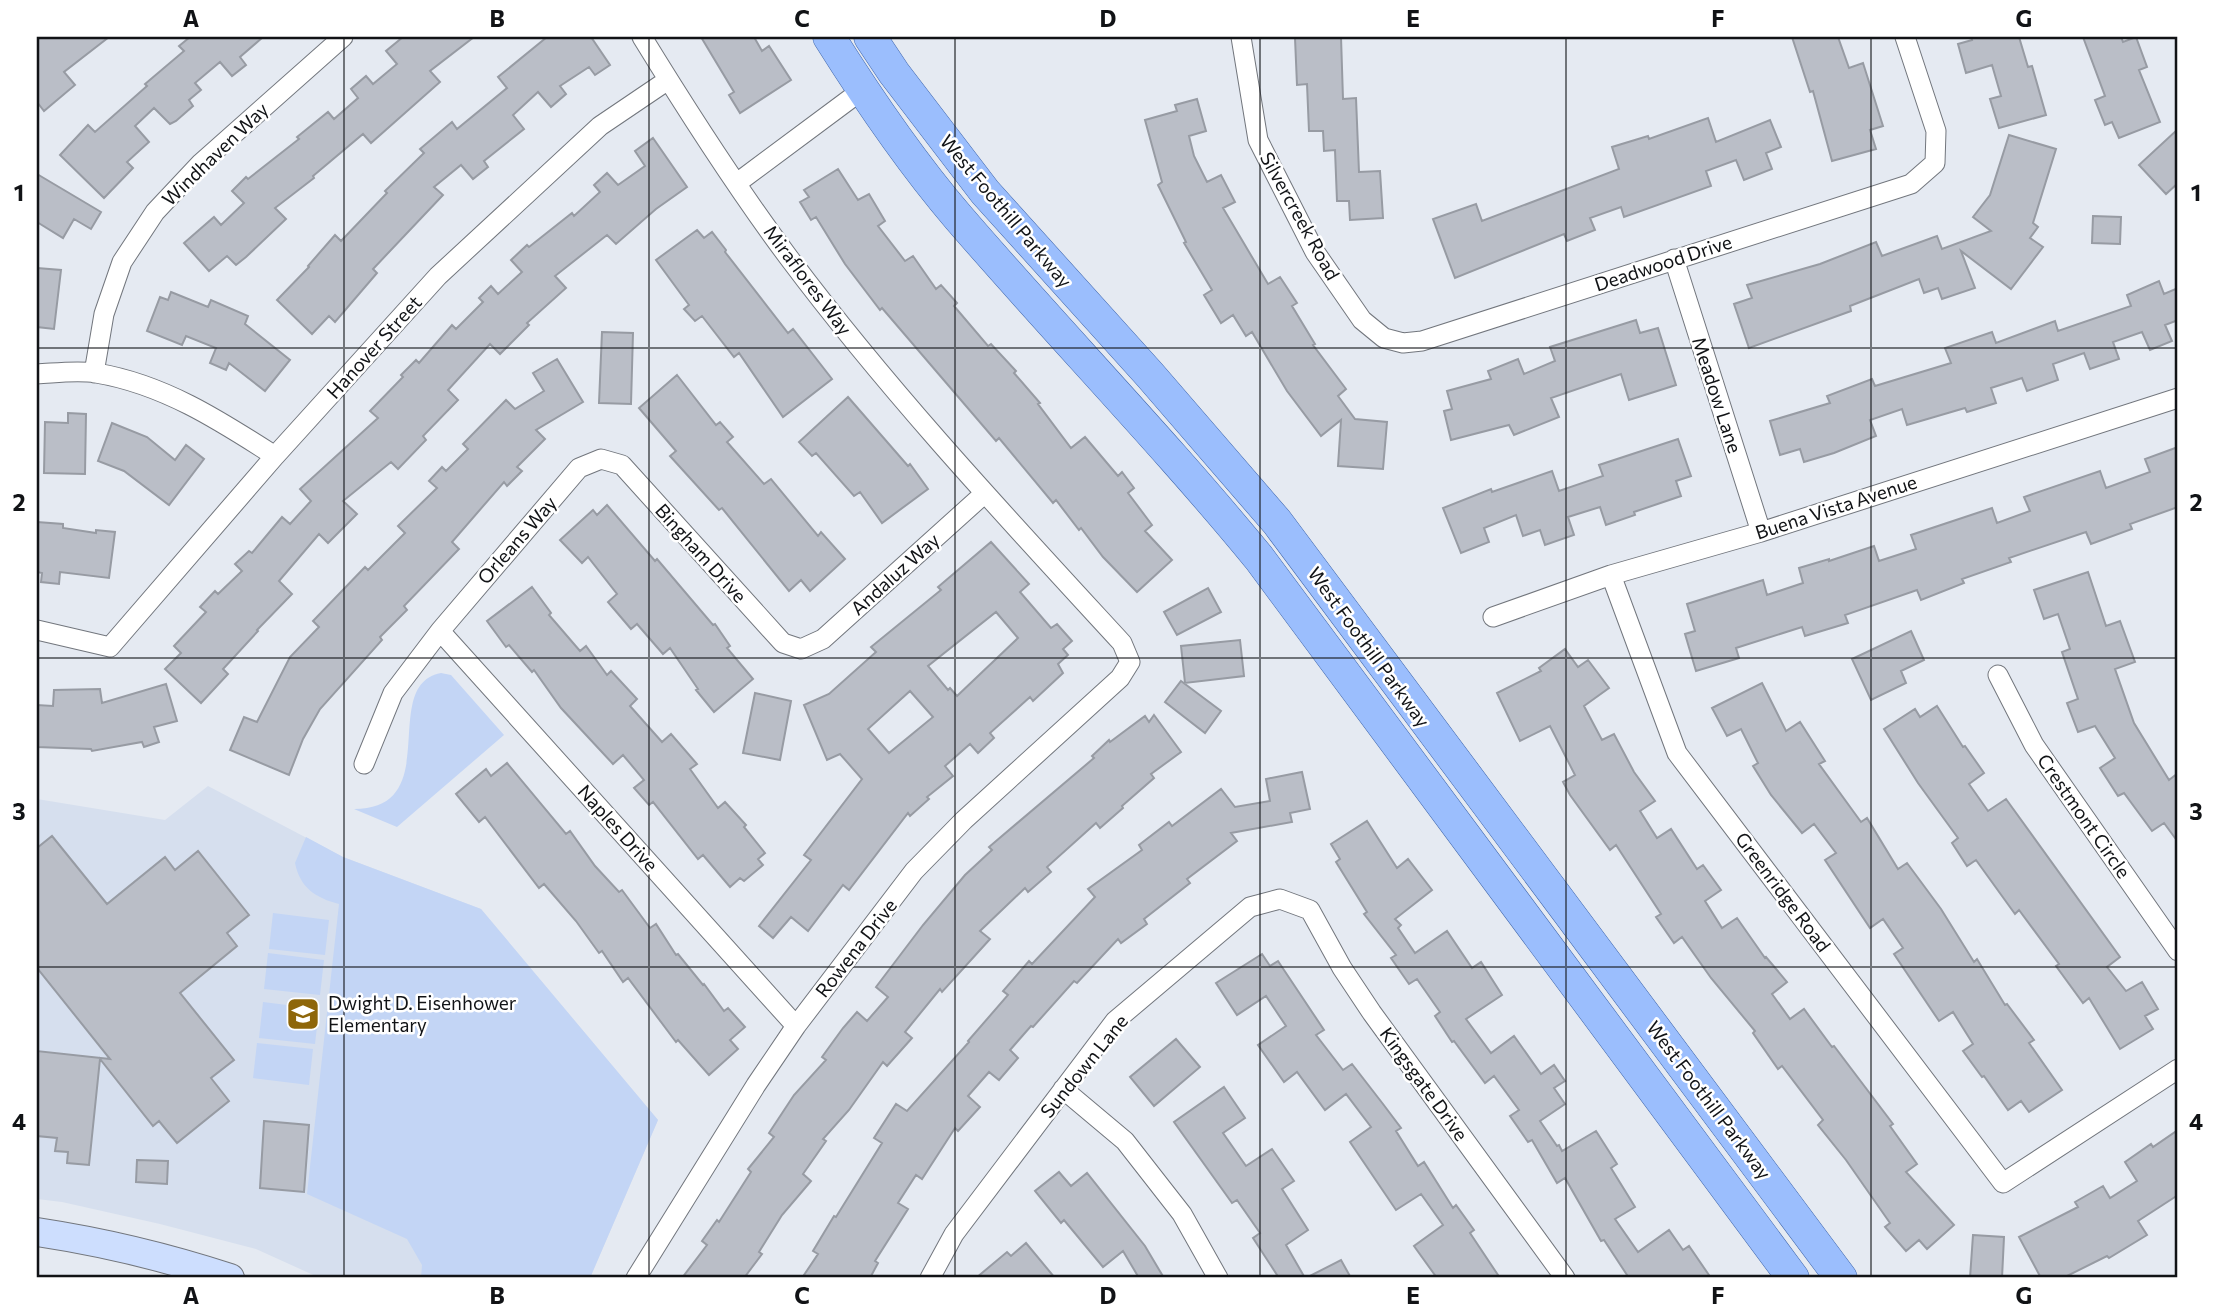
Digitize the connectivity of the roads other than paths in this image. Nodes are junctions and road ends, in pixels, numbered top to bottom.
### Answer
1 (343, 37) edge
2 (642, 37) edge
3 (829, 37) edge
4 (870, 37) edge
5 (1241, 37) edge
6 (1905, 37) edge
7 (668, 80) junction
8 (862, 90) junction
9 (737, 183) junction
10 (1674, 259) junction
11 (1384, 338) joint
12 (94, 373) junction
13 (37, 374) edge
14 (2178, 398) edge
15 (275, 456) junction
16 (601, 460) joint
17 (985, 493) junction
18 (1760, 532) junction
19 (1611, 575) junction
20 (1493, 617) dead end
21 (37, 630) edge
22 (439, 631) junction
23 (801, 649) joint
24 (1130, 662) joint
25 (1998, 675) dead end
26 (364, 764) dead end
27 (1280, 899) joint
28 (2178, 951) edge
29 (796, 1026) junction
30 (2178, 1069) edge
31 (1063, 1088) junction
32 (37, 1232) edge
33 (230, 1278) edge
34 (636, 1278) edge
35 (930, 1278) edge
36 (1219, 1278) edge
37 (1565, 1278) edge
38 (1793, 1278) edge
39 (1841, 1278) edge

1 - 12 street, Windhaven Way
2 - 7 street, Miraflores Way
3 - 8 main road, West Foothill Parkway
4 - 39 main road, West Foothill Parkway
5 - 11 street, Silvercreek Road
6 - 10 street, Deadwood Drive
7 - 9 street, Miraflores Way
7 - 15 street, Hanover Street
8 - 9 street
8 - 38 main road, West Foothill Parkway
9 - 17 street, Miraflores Way
10 - 11 street, Deadwood Drive
10 - 18 street, Meadow Lane
12 - 13 street
12 - 15 street
14 - 18 street, Buena Vista Avenue
15 - 21 street, Hanover Street
16 - 22 street, Orleans Way
16 - 23 street, Bingham Drive
17 - 23 street, Andaluz Way
17 - 24 street, Miraflores Way
18 - 19 street, Buena Vista Avenue
19 - 20 street, Buena Vista Avenue
19 - 30 street, Greenridge Road
22 - 26 street, Orleans Way
22 - 29 street, Naples Drive
24 - 29 street, Rowena Drive
25 - 28 street, Crestmont Circle
27 - 31 street, Sundown Lane
27 - 37 street, Kingsgate Drive
29 - 34 street, Rowena Drive
31 - 35 street, Sundown Lane
31 - 36 street
32 - 33 main road

